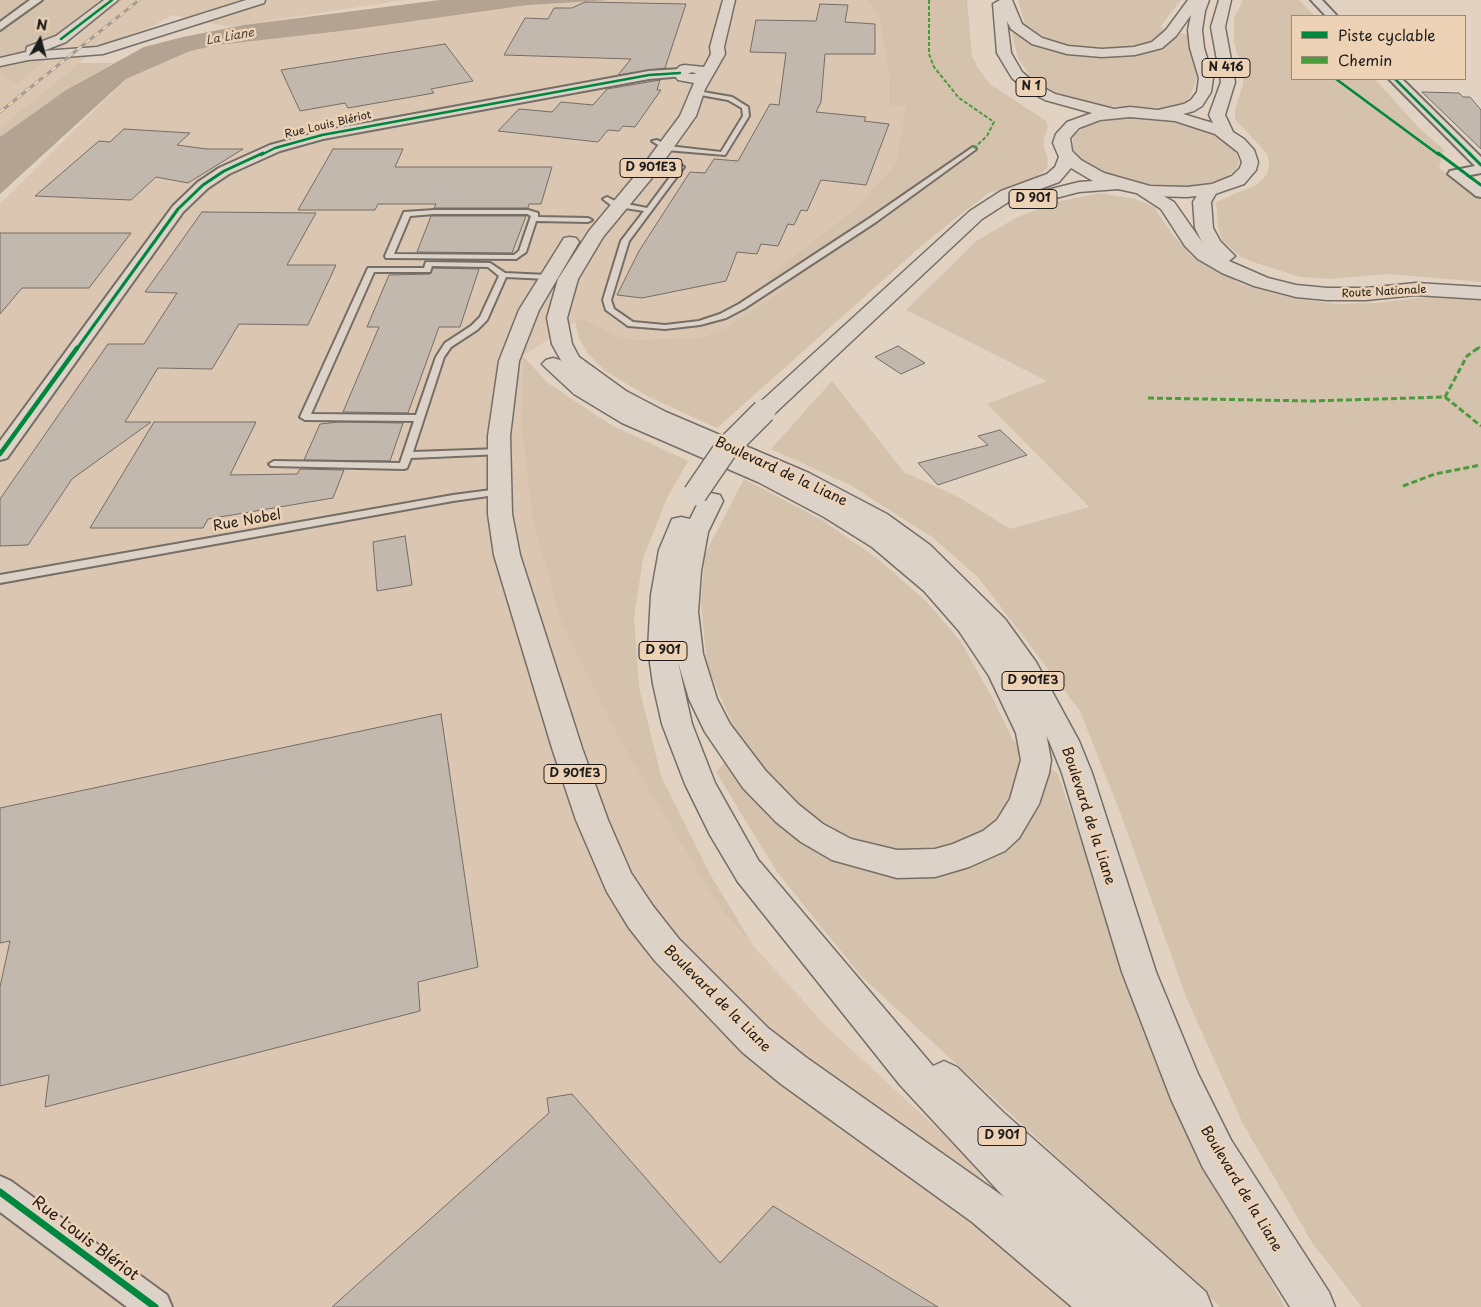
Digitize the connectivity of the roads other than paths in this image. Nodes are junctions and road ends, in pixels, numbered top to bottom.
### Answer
1 (37, 0) edge
2 (101, 0) edge
3 (112, 0) edge
4 (259, 0) edge
5 (729, 0) edge
6 (999, 0) edge
7 (1006, 0) edge
8 (1195, 0) edge
9 (1203, 0) edge
10 (1225, 0) edge
11 (1316, 0) edge
12 (1331, 15) edge
13 (0, 28) edge
14 (59, 42) junction
15 (717, 47) junction
16 (109, 48) junction
17 (37, 51) junction
18 (0, 54) edge
19 (0, 61) edge
20 (694, 77) junction
21 (1003, 80) dead end
22 (1396, 80) edge
23 (1124, 112) junction
24 (1158, 114) junction
25 (1060, 120) junction
26 (1226, 134) junction
27 (973, 149) dead end
28 (658, 151) junction
29 (1067, 157) junction
30 (1481, 165) edge
31 (1481, 169) edge
32 (1463, 172) junction
33 (1481, 185) edge
34 (1124, 186) junction
35 (1144, 190) junction
36 (1209, 190) junction
37 (1481, 193) edge
38 (613, 202) junction
39 (648, 210) junction
40 (533, 219) junction
41 (588, 220) junction
42 (951, 239) junction
43 (503, 276) junction
44 (546, 279) junction
45 (1481, 285) edge
46 (1481, 293) edge
47 (418, 418) junction
48 (499, 452) junction
49 (0, 454) edge
50 (407, 456) junction
51 (274, 464) dead end
52 (498, 492) junction
53 (703, 497) junction
54 (0, 579) edge
55 (819, 958) junction
56 (0, 1192) edge
57 (155, 1307) edge
58 (1104, 1307) edge
59 (1147, 1307) edge
60 (1191, 1307) edge
61 (1314, 1307) edge

1 - 13 street
2 - 14 main road
3 - 14 main road
4 - 16 main road
5 - 15 main road, Boulevard de la Liane / D 901E3
6 - 23 main road, N 1
7 - 8 main road
9 - 24 main road, N 416
10 - 26 main road, N 416
11 - 12 street
14 - 16 main road
14 - 17 main road
14 - 18 main road
15 - 20 main road
15 - 20 main road, Boulevard de la Liane / D 901E3
16 - 17 main road
17 - 18 main road
17 - 19 main road
20 - 28 main road, Boulevard de la Liane / D 901E3
20 - 28 lane
20 - 49 street, Rue Louis Blériot
21 - 25 main road, N 1
22 - 30 street
23 - 24 main road
23 - 25 main road
24 - 26 main road
25 - 29 main road
26 - 36 main road
27 - 39 lane
28 - 38 main road, Boulevard de la Liane / D 901E3
28 - 39 lane
29 - 34 main road
29 - 42 main road, D 901
31 - 32 street
32 - 33 street
32 - 37 street
34 - 35 main road
34 - 42 main road, D 901
35 - 36 main road
35 - 46 main road, Route Nationale
36 - 45 main road, Route Nationale
38 - 39 lane
38 - 41 main road, Boulevard de la Liane / D 901E3
38 - 61 main road, Boulevard de la Liane / D 901E3
40 - 40 lane
40 - 41 lane
41 - 44 main road, Boulevard de la Liane / D 901E3
42 - 53 main road, D 901
43 - 44 lane
43 - 47 lane
43 - 47 lane
44 - 48 main road, Boulevard de la Liane / D 901E3
44 - 53 main road, D 901E3
47 - 50 lane
48 - 50 lane
48 - 52 main road, Boulevard de la Liane / D 901E3
50 - 51 lane
52 - 54 lane, Rue Nobel
52 - 58 main road, Boulevard de la Liane / D 901E3
53 - 55 main road, D 901
55 - 59 main road, D 901
55 - 60 main road, D 901
56 - 57 street, Rue Louis Blériot

